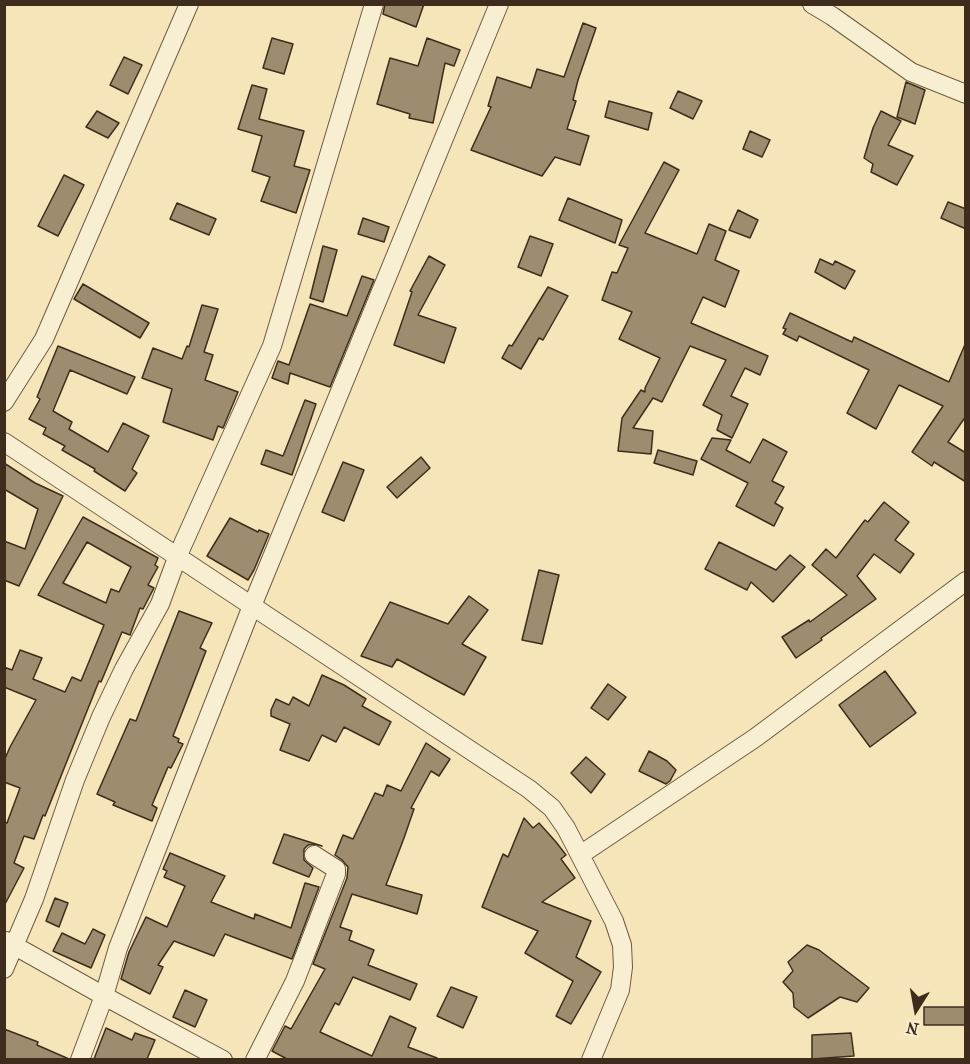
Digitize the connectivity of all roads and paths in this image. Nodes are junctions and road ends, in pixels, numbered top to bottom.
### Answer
1 (189, 4) edge
2 (374, 4) edge
3 (499, 4) edge
4 (812, 4) edge
5 (966, 94) edge
6 (4, 402) edge
7 (4, 442) edge
8 (178, 555) junction
9 (966, 581) edge
10 (252, 606) junction
11 (314, 855) dead end
12 (580, 855) junction
13 (10, 943) edge
14 (4, 969) edge
15 (104, 996) junction
16 (80, 1059) edge
17 (223, 1059) edge
18 (255, 1059) edge
19 (591, 1059) edge

1 - 6 street
2 - 8 street
3 - 10 street
4 - 5 street
7 - 8 street
8 - 10 street
8 - 13 street
9 - 12 street
10 - 12 street
10 - 15 street
11 - 18 street
12 - 19 street
13 - 14 street
13 - 15 street
15 - 16 street
15 - 17 street

